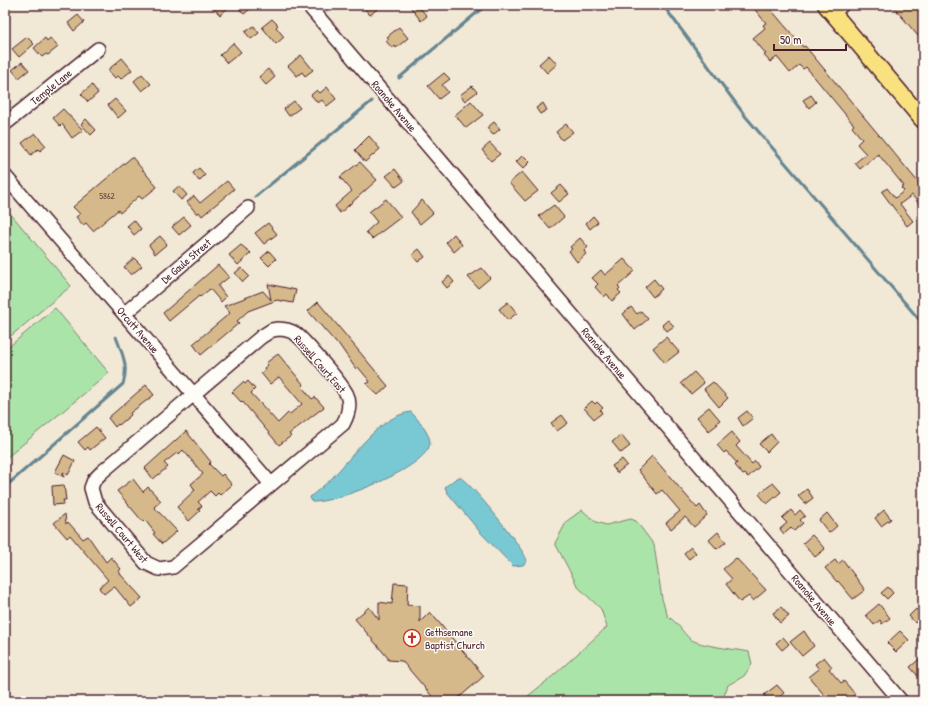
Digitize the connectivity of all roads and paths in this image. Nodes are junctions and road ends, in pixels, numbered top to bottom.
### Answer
1 (308, 5) edge
2 (834, 8) edge
3 (98, 49) dead end
4 (923, 120) edge
5 (5, 124) edge
6 (5, 176) edge
7 (248, 208) dead end
8 (124, 314) junction
9 (192, 394) junction
10 (271, 484) junction
11 (901, 701) edge

1 - 11 street, Roanoke Avenue
2 - 4 main road
3 - 5 street, Temple Lane
6 - 8 street, Orcutt Avenue
7 - 8 street, De Gaule Street
8 - 9 street, Orcutt Avenue
9 - 10 street, Orcutt Avenue
9 - 10 street, Russell Court East
9 - 10 street, Russell Court West

